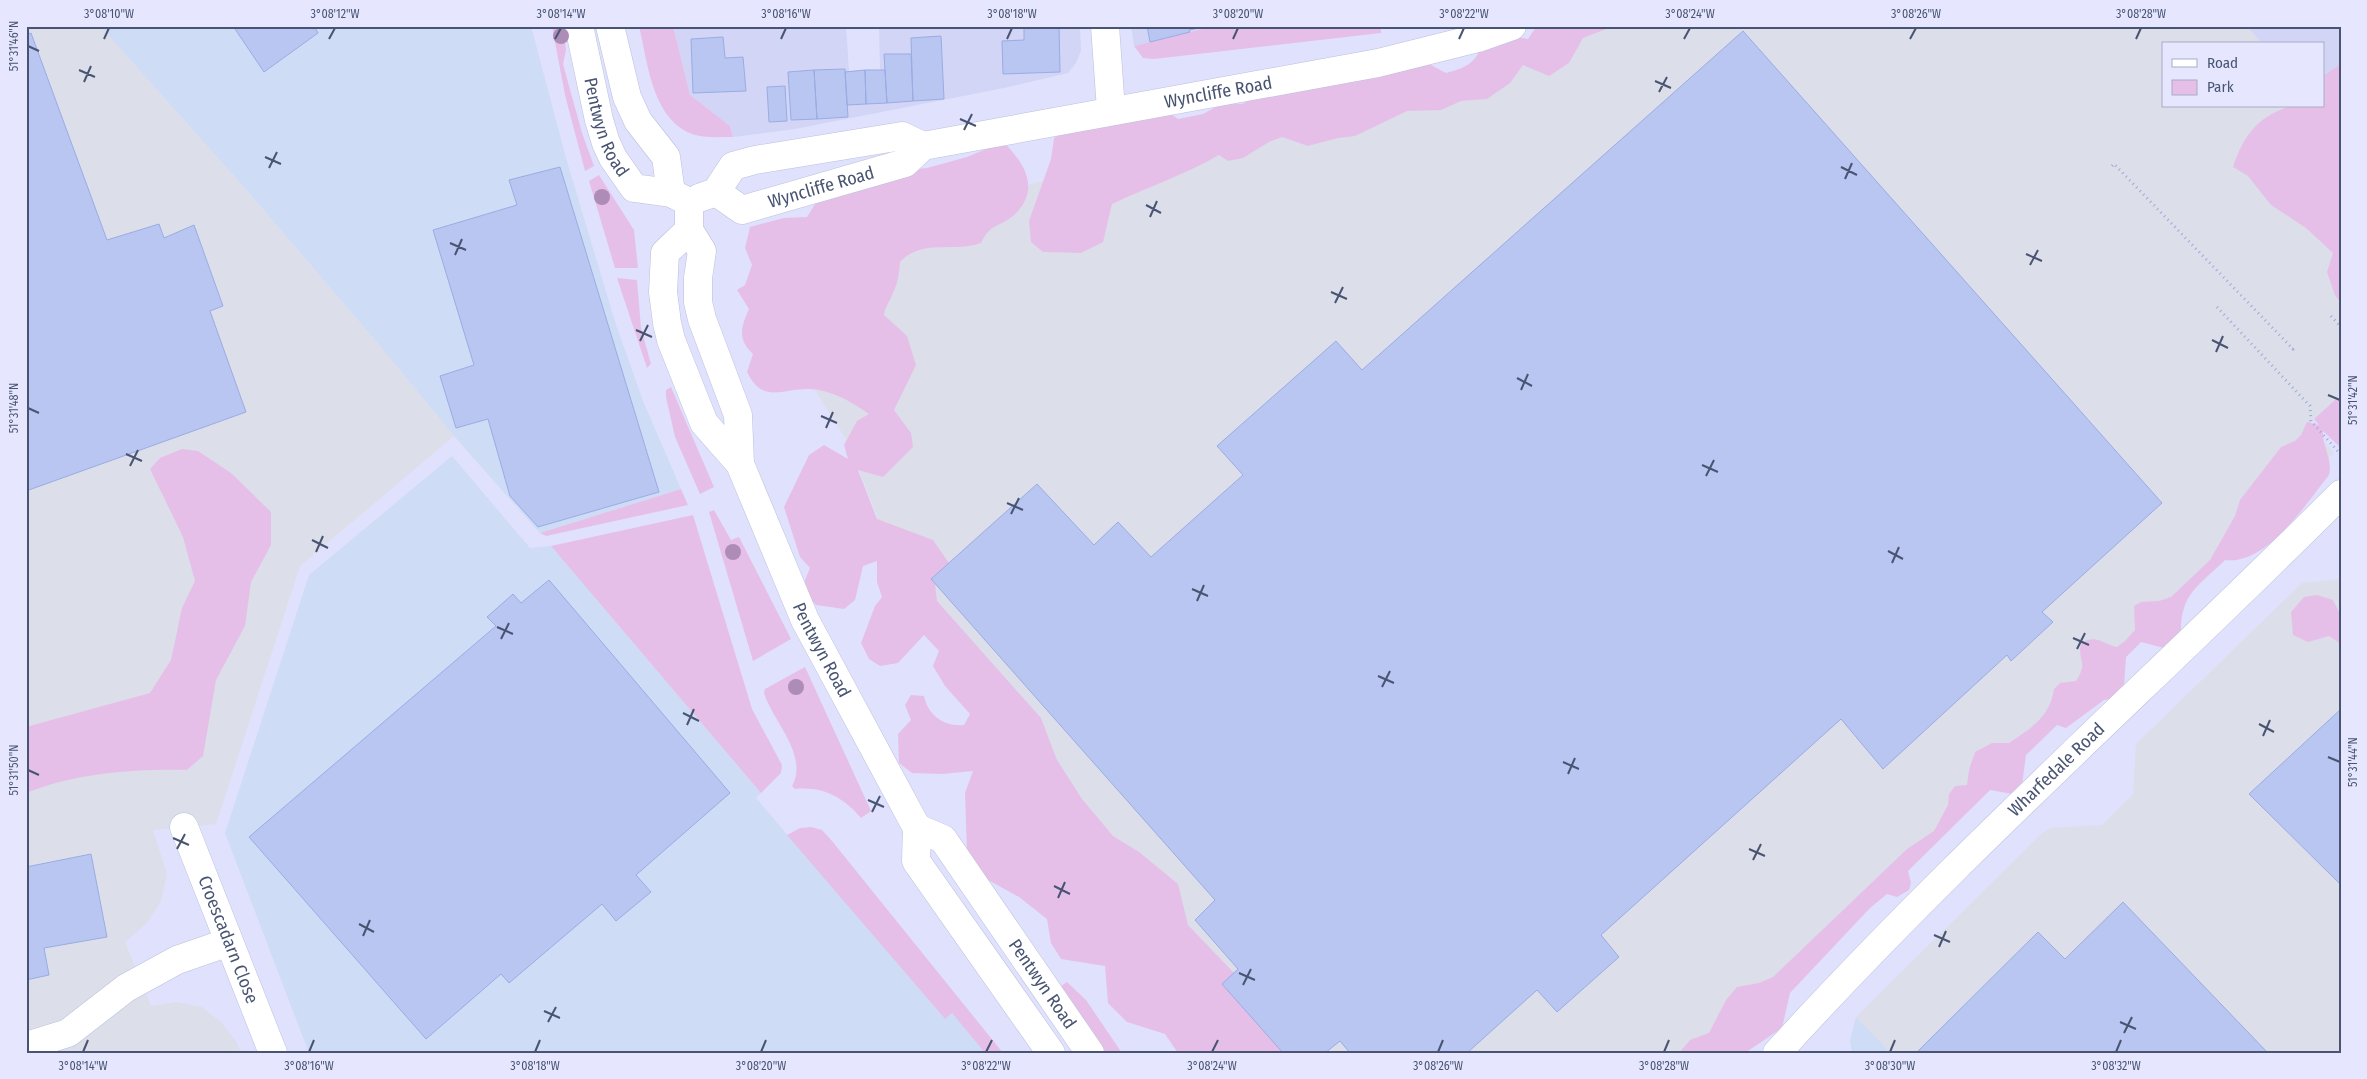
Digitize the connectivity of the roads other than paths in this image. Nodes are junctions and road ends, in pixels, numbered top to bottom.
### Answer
1 (579, 26) edge
2 (610, 26) edge
3 (1105, 26) edge
4 (1512, 26) edge
5 (1111, 110) junction
6 (922, 146) junction
7 (716, 192) junction
8 (680, 197) junction
9 (690, 230) junction
10 (740, 464) junction
11 (2341, 494) edge
12 (184, 827) dead end
13 (917, 828) junction
14 (229, 942) junction
15 (26, 1046) edge
16 (273, 1053) edge
17 (1051, 1053) edge
18 (1090, 1053) edge
19 (1778, 1053) edge

1 - 8 street, Pentwyn Road
2 - 8 street, Pentwyn Road
3 - 5 street
4 - 5 street, Wyncliffe Road
5 - 6 street, Wyncliffe Road
6 - 7 street, Wyncliffe Road
6 - 7 street, Wyncliffe Road
7 - 8 street
8 - 9 street, Pentwyn Road
9 - 10 street, Pentwyn Road
9 - 10 street, Pentwyn Road
10 - 13 street, Pentwyn Road
11 - 19 street, Wharfedale Road
12 - 14 street, Croescadarn Close
13 - 17 street, Pentwyn Road
13 - 18 street, Pentwyn Road
14 - 15 street
14 - 16 street, Croescadarn Close

